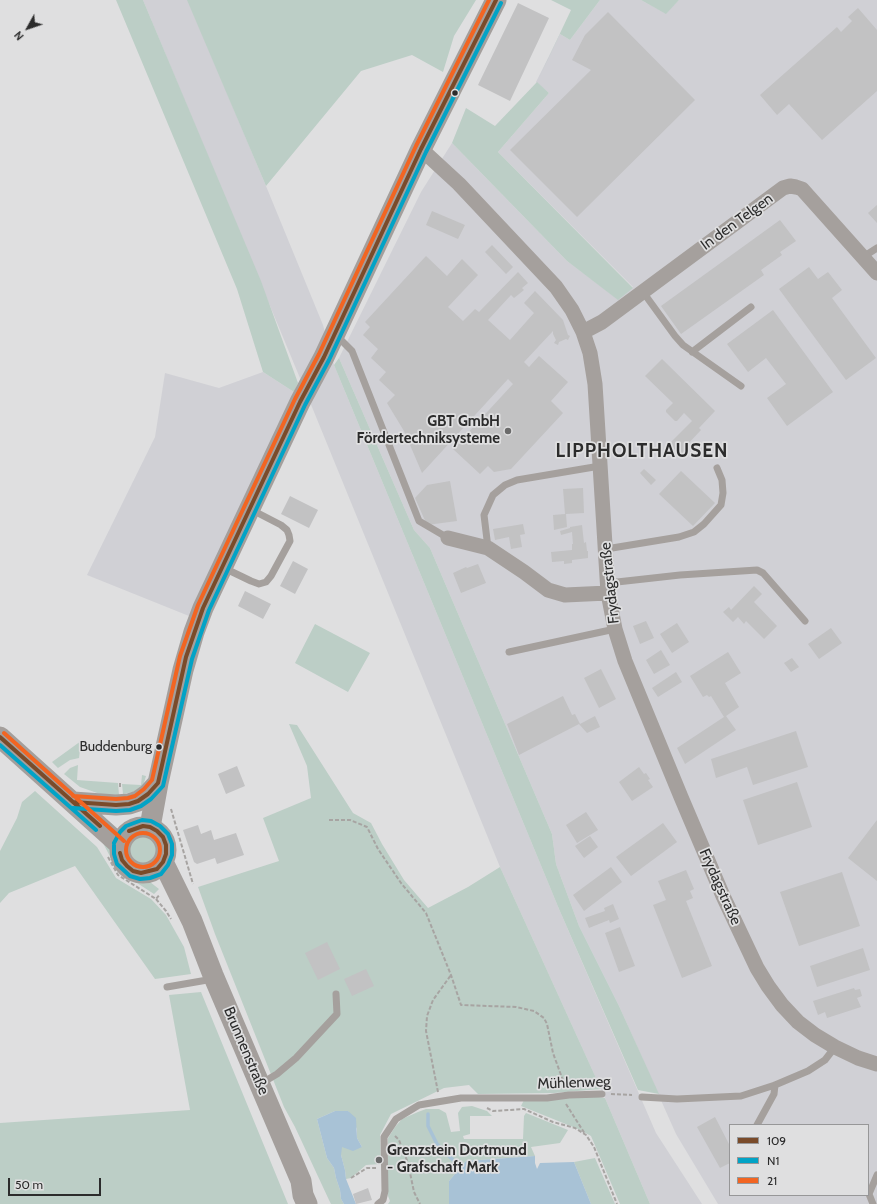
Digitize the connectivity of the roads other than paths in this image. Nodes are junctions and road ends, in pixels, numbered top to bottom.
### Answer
1 (496, 0) edge
2 (421, 149) junction
3 (877, 248) edge
4 (863, 257) junction
5 (877, 273) edge
6 (643, 292) junction
7 (751, 307) dead end
8 (583, 332) junction
9 (335, 333) junction
10 (692, 352) junction
11 (741, 386) dead end
12 (600, 466) junction
13 (717, 468) dead end
14 (249, 509) junction
15 (448, 538) joint
16 (488, 548) junction
17 (606, 549) junction
18 (222, 567) junction
19 (608, 588) junction
20 (806, 621) dead end
21 (615, 629) junction
22 (509, 652) dead end
23 (0, 737) edge
24 (158, 783) junction
25 (73, 802) junction
26 (150, 827) junction
27 (119, 844) junction
28 (156, 867) junction
29 (215, 979) junction
30 (167, 987) dead end
31 (336, 994) dead end
32 (835, 1047) junction
33 (877, 1064) edge
34 (260, 1084) junction
35 (775, 1085) junction
36 (602, 1094) road end
37 (642, 1097) road end
38 (758, 1124) edge
39 (877, 1175) edge
40 (301, 1181) junction
41 (307, 1204) edge
42 (316, 1204) edge
43 (378, 1204) edge
44 (873, 1204) edge

1 - 2 street
2 - 8 street, Frydagstraße
2 - 9 street
3 - 4 lane
4 - 5 street, In den Telgen
4 - 6 street, In den Telgen
6 - 8 street, In den Telgen
6 - 10 lane
7 - 10 lane
8 - 12 street, Frydagstraße
9 - 14 street
9 - 15 lane
10 - 11 lane
12 - 16 lane
12 - 17 street, Frydagstraße
13 - 17 lane
14 - 18 street
14 - 18 lane
15 - 16 street
16 - 19 street
17 - 19 street, Frydagstraße
18 - 24 street
19 - 20 lane
19 - 21 street, Frydagstraße
21 - 22 lane
21 - 32 street, Frydagstraße
23 - 25 street
24 - 25 street
24 - 26 street
25 - 27 street
26 - 27 street
26 - 28 street
27 - 28 street
28 - 29 street, Brunnenstraße
29 - 30 lane
29 - 34 street, Brunnenstraße
31 - 34 lane
32 - 33 street, Frydagstraße
32 - 35 lane
34 - 40 street, Brunnenstraße
35 - 37 lane
35 - 38 lane
36 - 43 lane, Mühlenweg
39 - 44 lane
40 - 41 street, Brunnenstraße
40 - 42 street, Brunnenstraße

